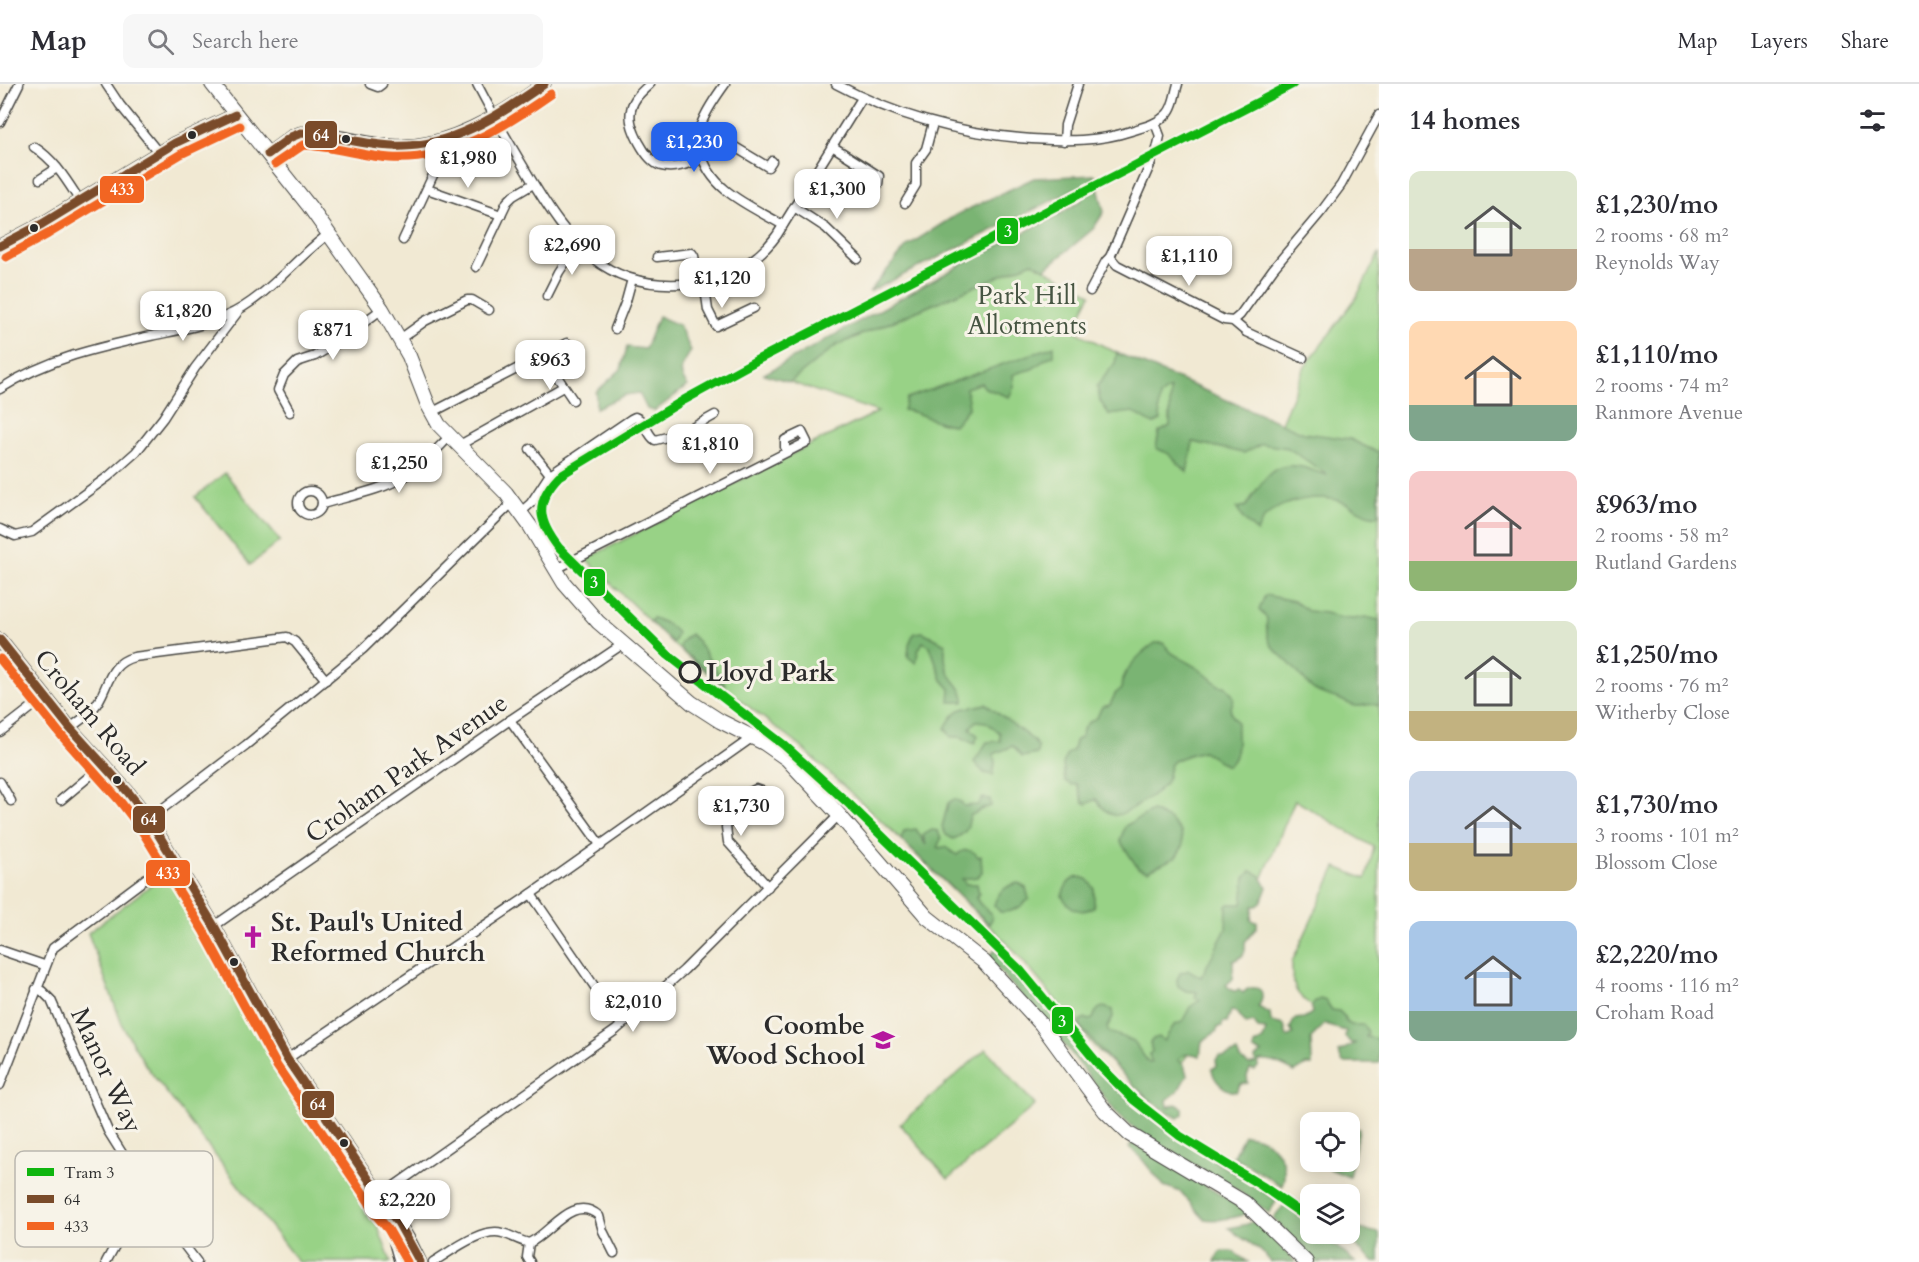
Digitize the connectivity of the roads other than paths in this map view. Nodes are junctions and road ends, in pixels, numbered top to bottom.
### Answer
1 (20, 84) edge
2 (106, 84) edge
3 (212, 84) edge
4 (370, 84) edge
5 (382, 84) edge
6 (477, 84) edge
7 (544, 84) edge
8 (650, 84) edge
9 (724, 84) edge
10 (836, 84) edge
11 (1078, 84) edge
12 (1178, 84) edge
13 (862, 98) junction
14 (236, 115) junction
15 (1379, 115) edge
16 (493, 116) junction
17 (0, 123) edge
18 (933, 123) junction
19 (1155, 123) junction
20 (700, 126) junction
21 (1064, 141) junction
22 (832, 146) junction
23 (34, 147) dead end
24 (158, 153) junction
25 (268, 154) junction
26 (441, 158) dead end
27 (703, 158) junction
28 (772, 161) dead end
29 (57, 168) junction
30 (40, 180) dead end
31 (533, 184) junction
32 (878, 185) dead end
33 (427, 189) junction
34 (80, 201) junction
35 (904, 203) dead end
36 (794, 207) junction
37 (501, 215) junction
38 (783, 225) junction
39 (330, 234) junction
40 (403, 240) dead end
41 (576, 245) junction
42 (0, 246) edge
43 (657, 257) dead end
44 (1110, 257) junction
45 (858, 259) dead end
46 (476, 267) dead end
47 (632, 279) junction
48 (701, 282) junction
49 (1090, 291) dead end
50 (547, 296) dead end
51 (754, 308) dead end
52 (382, 309) junction
53 (238, 310) junction
54 (489, 310) dead end
55 (1233, 321) junction
56 (615, 329) dead end
57 (400, 339) junction
58 (567, 343) dead end
59 (1303, 358) dead end
60 (550, 366) dead end
61 (563, 387) junction
62 (0, 389) edge
63 (573, 400) dead end
64 (290, 412) dead end
65 (432, 412) junction
66 (715, 415) dead end
67 (454, 441) junction
68 (807, 442) dead end
69 (530, 449) dead end
70 (550, 474) junction
71 (322, 504) dead end
72 (517, 507) junction
73 (0, 529) edge
74 (556, 569) junction
75 (0, 640) edge
76 (623, 644) junction
77 (326, 680) junction
78 (45, 697) junction
79 (510, 720) junction
80 (70, 728) junction
81 (0, 732) edge
82 (753, 737) junction
83 (104, 764) junction
84 (0, 782) edge
85 (61, 800) dead end
86 (11, 801) dead end
87 (777, 804) dead end
88 (839, 815) junction
89 (149, 819) junction
90 (601, 846) junction
91 (172, 859) junction
92 (768, 887) junction
93 (531, 894) junction
94 (214, 926) junction
95 (0, 950) edge
96 (44, 965) junction
97 (36, 989) junction
98 (621, 1025) junction
99 (287, 1059) junction
100 (0, 1085) edge
101 (120, 1151) edge
102 (383, 1202) junction
103 (528, 1243) junction
104 (114, 1247) edge
105 (186, 1247) edge
106 (614, 1253) dead end
107 (106, 1262) edge
108 (197, 1262) edge
109 (401, 1262) edge
110 (420, 1262) edge
111 (433, 1262) edge
112 (530, 1262) edge
113 (1306, 1262) edge

1 - 17 street
2 - 24 street
3 - 14 main road
4 - 5 street
6 - 16 street
7 - 16 street
8 - 27 street
9 - 20 street
10 - 13 street
11 - 21 street
12 - 19 street
13 - 18 street
13 - 22 street
14 - 24 street
14 - 25 main road
15 - 55 street
16 - 25 street
16 - 31 street
18 - 21 street
18 - 35 street
19 - 21 street
19 - 44 street
20 - 27 street
20 - 28 street
22 - 32 street
22 - 36 street
23 - 29 street
24 - 34 street
25 - 39 main road
26 - 33 street
27 - 38 street
29 - 30 street
29 - 34 street
31 - 37 street
31 - 41 street
33 - 37 street
33 - 40 street
34 - 42 street
36 - 38 street
36 - 45 street
37 - 46 street
38 - 48 street
39 - 52 main road
39 - 53 street
41 - 47 street
41 - 50 street
43 - 48 street
44 - 49 street
44 - 55 street
47 - 48 street
47 - 56 street
48 - 51 street
52 - 57 main road
52 - 64 street
53 - 62 street
53 - 73 street
54 - 57 street
55 - 59 street
57 - 65 main road
58 - 65 street
60 - 61 street
61 - 63 street
61 - 67 street
65 - 67 main road
66 - 70 street
67 - 71 street
67 - 72 main road
68 - 74 street
69 - 70 street
70 - 72 street
72 - 74 main road
72 - 77 street
74 - 76 main road
75 - 78 street, Croham Road
76 - 79 street, Croham Park Avenue
76 - 82 main road
77 - 80 street
77 - 89 street
78 - 80 street, Croham Road
78 - 81 street
79 - 90 street
79 - 94 street, Croham Park Avenue
80 - 83 street, Croham Road
82 - 88 main road
82 - 90 street
83 - 85 street
83 - 89 street, Croham Road
84 - 86 street
87 - 92 street
88 - 92 street
88 - 113 main road
89 - 91 street, Croham Road
90 - 93 street
91 - 94 street, Croham Road
91 - 96 street
92 - 98 street
93 - 98 street
93 - 99 street
94 - 99 street, Croham Road
95 - 96 street
96 - 97 street
97 - 100 street
97 - 101 street, Manor Way
98 - 102 street
99 - 102 street, Croham Road
102 - 109 street
102 - 110 street, Croham Road
103 - 106 street
103 - 111 street
103 - 112 street
104 - 107 street
105 - 108 street, Manor Way

